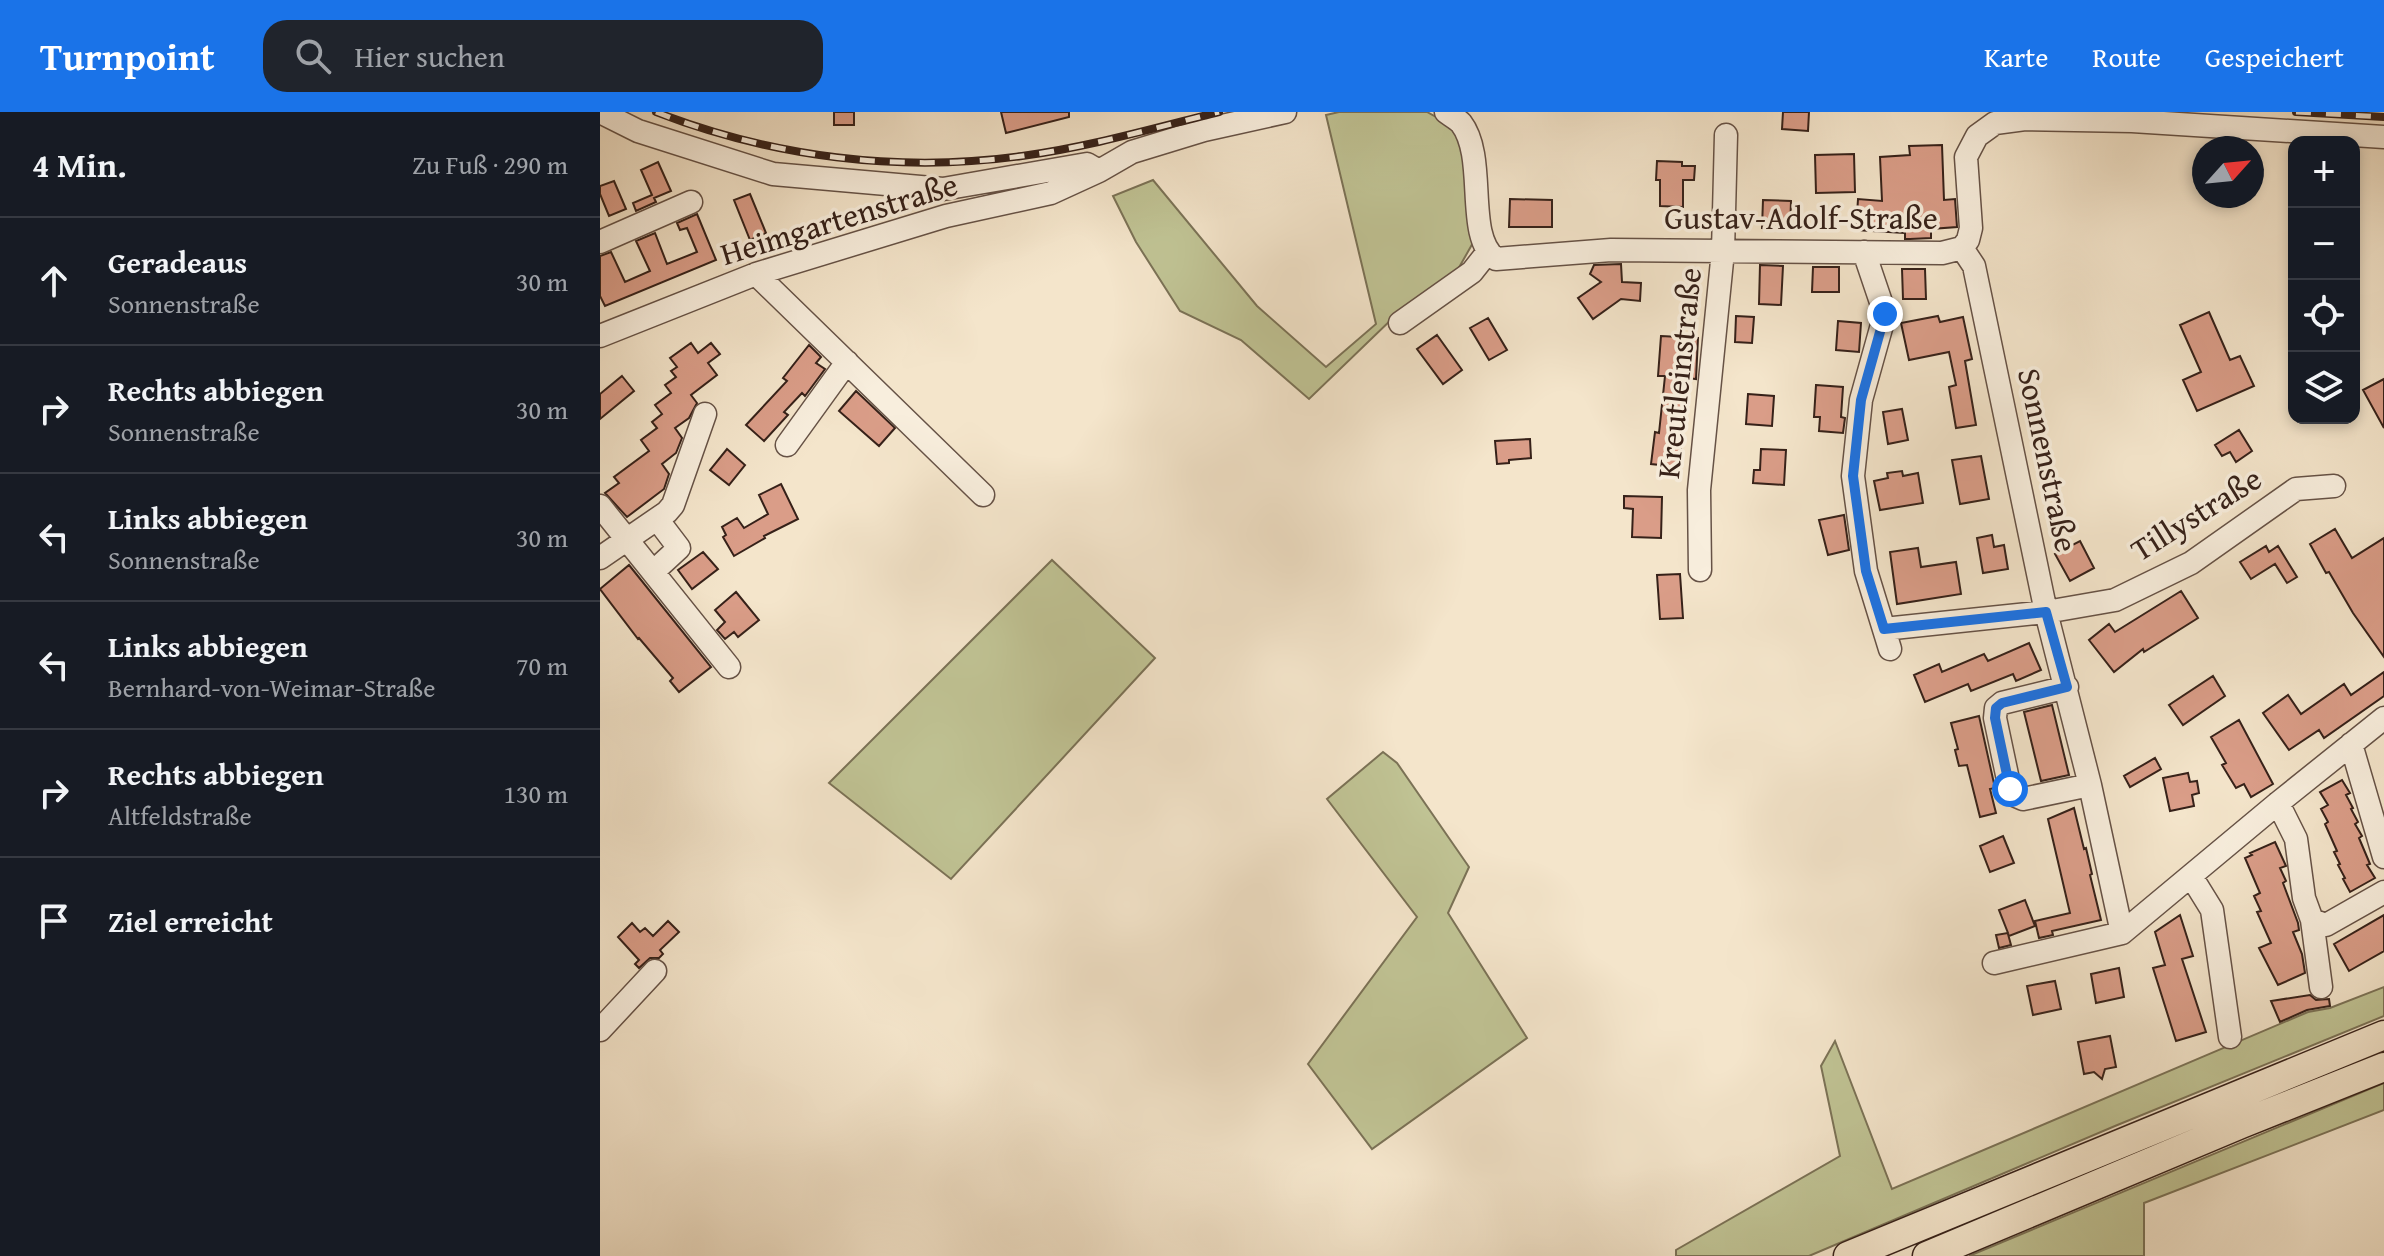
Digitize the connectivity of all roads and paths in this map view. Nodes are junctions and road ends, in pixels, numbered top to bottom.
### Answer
1 (600, 112) edge
2 (1285, 112) edge
3 (1446, 112) edge
4 (1726, 135) dead end
5 (2384, 137) edge
6 (1099, 171) junction
7 (943, 189) junction
8 (691, 202) dead end
9 (946, 216) junction
10 (600, 242) edge
11 (1962, 248) junction
12 (1723, 251) junction
13 (1864, 252) junction
14 (1492, 256) junction
15 (756, 274) junction
16 (1400, 323) dead end
17 (600, 336) edge
18 (847, 362) junction
19 (705, 414) dead end
20 (787, 445) dead end
21 (2334, 486) dead end
22 (983, 495) dead end
23 (600, 506) edge
24 (657, 519) junction
25 (627, 540) junction
26 (600, 558) edge
27 (1700, 570) dead end
28 (653, 572) junction
29 (2046, 612) junction
30 (729, 667) dead end
31 (2067, 687) junction
32 (2384, 718) edge
33 (2351, 744) junction
34 (2090, 785) junction
35 (2278, 803) junction
36 (2384, 857) edge
37 (2191, 876) junction
38 (2384, 892) edge
39 (2312, 920) junction
40 (2122, 933) junction
41 (1994, 963) dead end
42 (655, 971) dead end
43 (2321, 987) dead end
44 (600, 1030) edge
45 (2384, 1035) edge
46 (2230, 1037) dead end
47 (2384, 1067) edge
48 (1848, 1256) edge
49 (1927, 1256) edge

1 - 7 street
2 - 6 street, Heimgartenstraße
3 - 14 street
4 - 12 street, Kreutleinstraße
5 - 11 street, Gustav-Adolf-Straße
6 - 7 street
6 - 9 street, Heimgartenstraße
7 - 9 street
8 - 10 street
9 - 15 street, Heimgartenstraße
11 - 13 street, Gustav-Adolf-Straße
11 - 29 street, Sonnenstraße
12 - 13 street, Gustav-Adolf-Straße
12 - 14 street, Gustav-Adolf-Straße
12 - 27 street, Kreutleinstraße
13 - 29 street, Tillystraße
14 - 16 street
15 - 17 street, Heimgartenstraße
15 - 18 street
18 - 20 street
18 - 22 street
19 - 24 street
21 - 29 street, Tillystraße
23 - 25 street
24 - 25 street
24 - 28 street
25 - 26 street
25 - 28 street
28 - 30 street
29 - 31 street, Sonnenstraße
31 - 34 street, Sonnenstraße
31 - 34 street
32 - 33 street
33 - 35 street
33 - 36 street
34 - 40 street, Sonnenstraße
35 - 37 street
35 - 39 street
37 - 40 street
37 - 46 street
38 - 39 street
39 - 43 street
40 - 41 street
42 - 44 street
45 - 48 main road
47 - 49 main road

